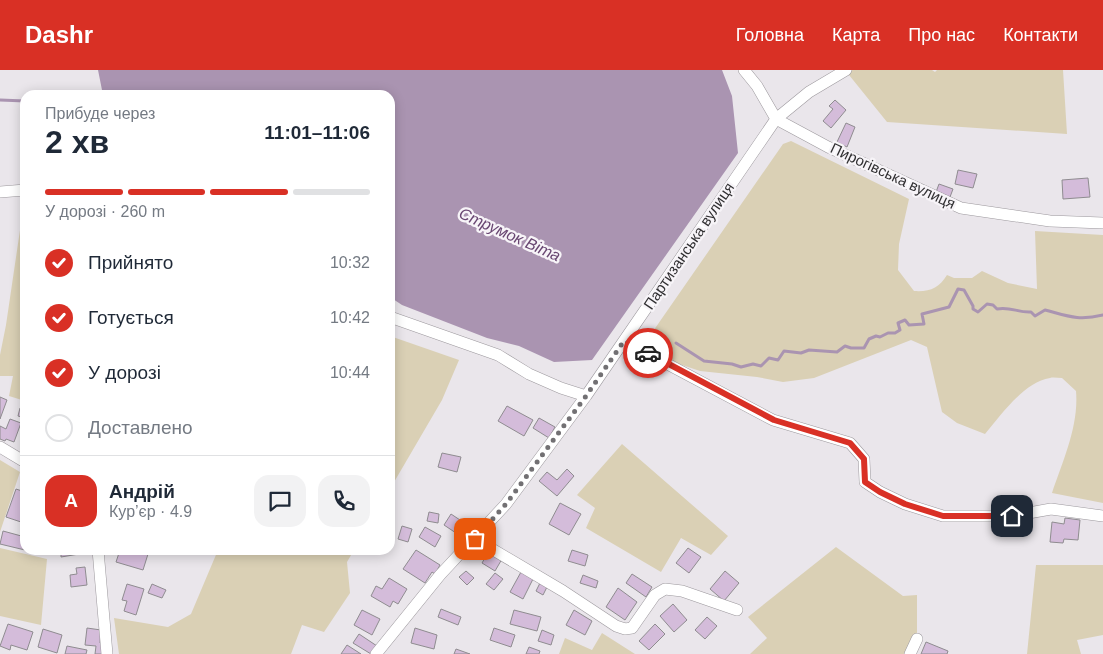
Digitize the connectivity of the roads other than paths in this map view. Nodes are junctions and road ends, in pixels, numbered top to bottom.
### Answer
1 (744, 70) edge
2 (846, 70) edge
3 (776, 119) junction
4 (20, 190) edge
5 (0, 192) edge
6 (1103, 223) edge
7 (395, 319) edge
8 (624, 341) junction
9 (586, 396) junction
10 (0, 447) edge
11 (20, 459) edge
12 (1103, 516) edge
13 (475, 539) junction
14 (98, 555) edge
15 (737, 610) dead end
16 (917, 639) dead end
17 (107, 654) edge
18 (376, 654) edge
19 (910, 654) edge

1 - 3 street
2 - 3 street, Партизанська вулиця
3 - 6 street, Пирогівська вулиця
3 - 8 street, Партизанська вулиця
4 - 5 street
7 - 9 street
8 - 9 street, Партизанська вулиця
8 - 12 street
9 - 13 street, Партизанська вулиця
10 - 11 street
13 - 15 street
13 - 18 street, Партизанська вулиця
14 - 17 street
16 - 19 street

